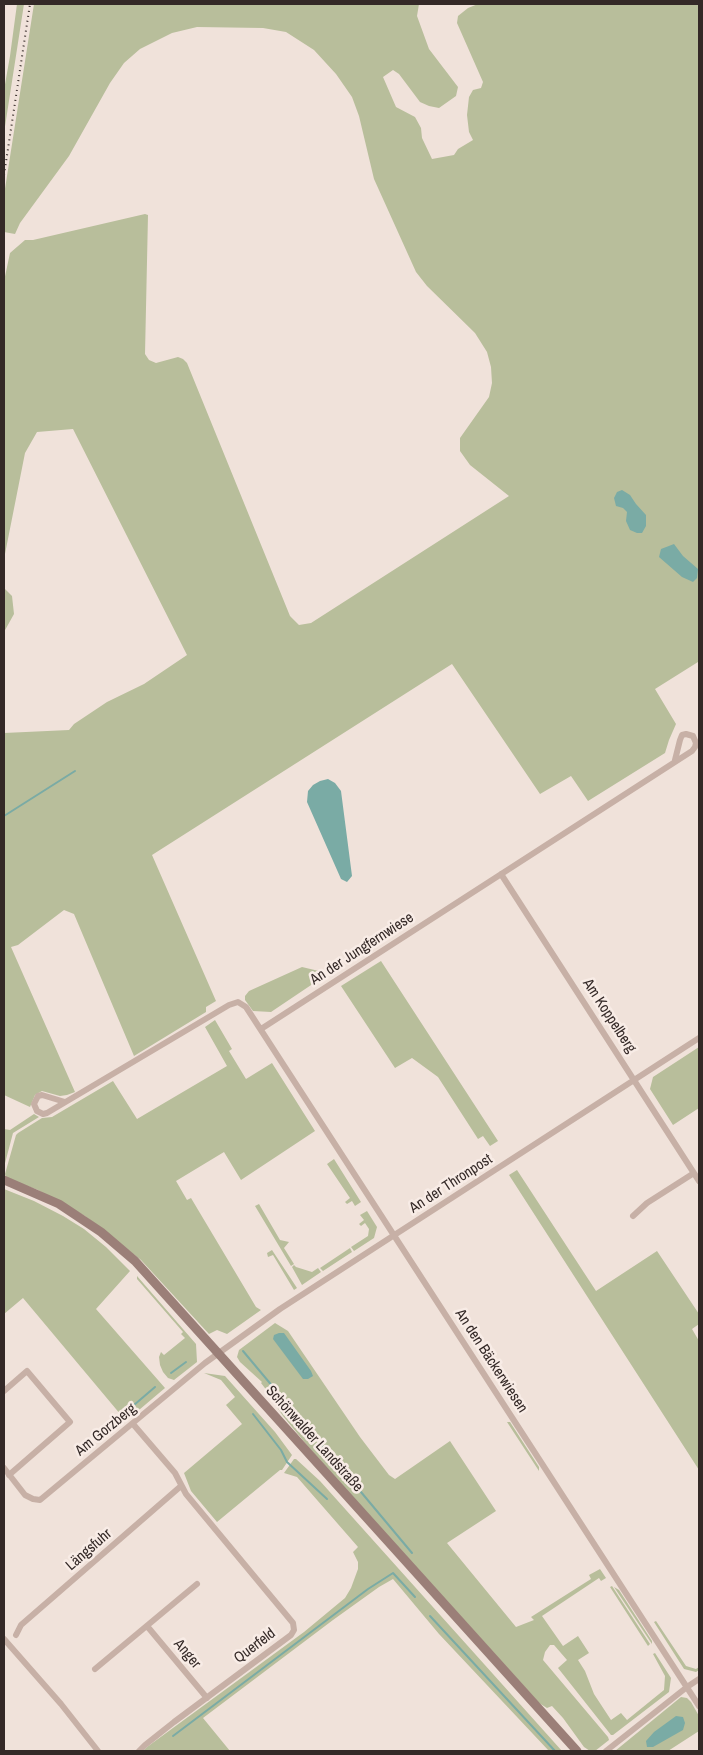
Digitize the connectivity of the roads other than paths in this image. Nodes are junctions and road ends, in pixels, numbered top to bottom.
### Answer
1 (675, 760) dead end
2 (501, 874) junction
3 (261, 1029) junction
4 (699, 1038) edge
5 (635, 1080) junction
6 (65, 1102) dead end
7 (694, 1173) junction
8 (4, 1180) edge
9 (699, 1181) edge
10 (633, 1216) dead end
11 (393, 1236) junction
12 (218, 1353) junction
13 (4, 1391) edge
14 (133, 1424) junction
15 (4, 1468) edge
16 (10, 1475) junction
17 (181, 1486) junction
18 (197, 1584) dead end
19 (147, 1626) junction
20 (16, 1635) dead end
21 (4, 1639) edge
22 (95, 1669) dead end
23 (699, 1679) edge
24 (687, 1687) junction
25 (207, 1698) junction
26 (699, 1706) edge
27 (98, 1751) edge
28 (139, 1751) edge
29 (577, 1751) edge
30 (606, 1751) edge

1 - 2 street, An der Jungfernwiese
2 - 3 street, An der Jungfernwiese
2 - 5 street, Am Koppelberg
3 - 6 street
3 - 11 street, An den Bäckerwiesen
4 - 5 street, An der Thronpost
5 - 7 street, Am Koppelberg
5 - 11 street, An der Thronpost
7 - 9 street, Am Koppelberg
7 - 10 street
8 - 12 main road, Schönwalder Landstraße
11 - 12 street, An der Thronpost
11 - 24 street, An den Bäckerwiesen
12 - 14 street, Am Gorzberg
12 - 29 main road, Schönwalder Landstraße
13 - 16 street, Am Gorzberg
14 - 16 street, Am Gorzberg
14 - 17 street
15 - 16 street, Am Gorzberg
17 - 20 street, Längsfuhr
17 - 25 street, Querfeld
18 - 19 street
19 - 22 street
19 - 25 street, Anger
21 - 27 street
23 - 24 street
24 - 26 street, An den Bäckerwiesen
24 - 30 street
25 - 28 street, Querfeld

